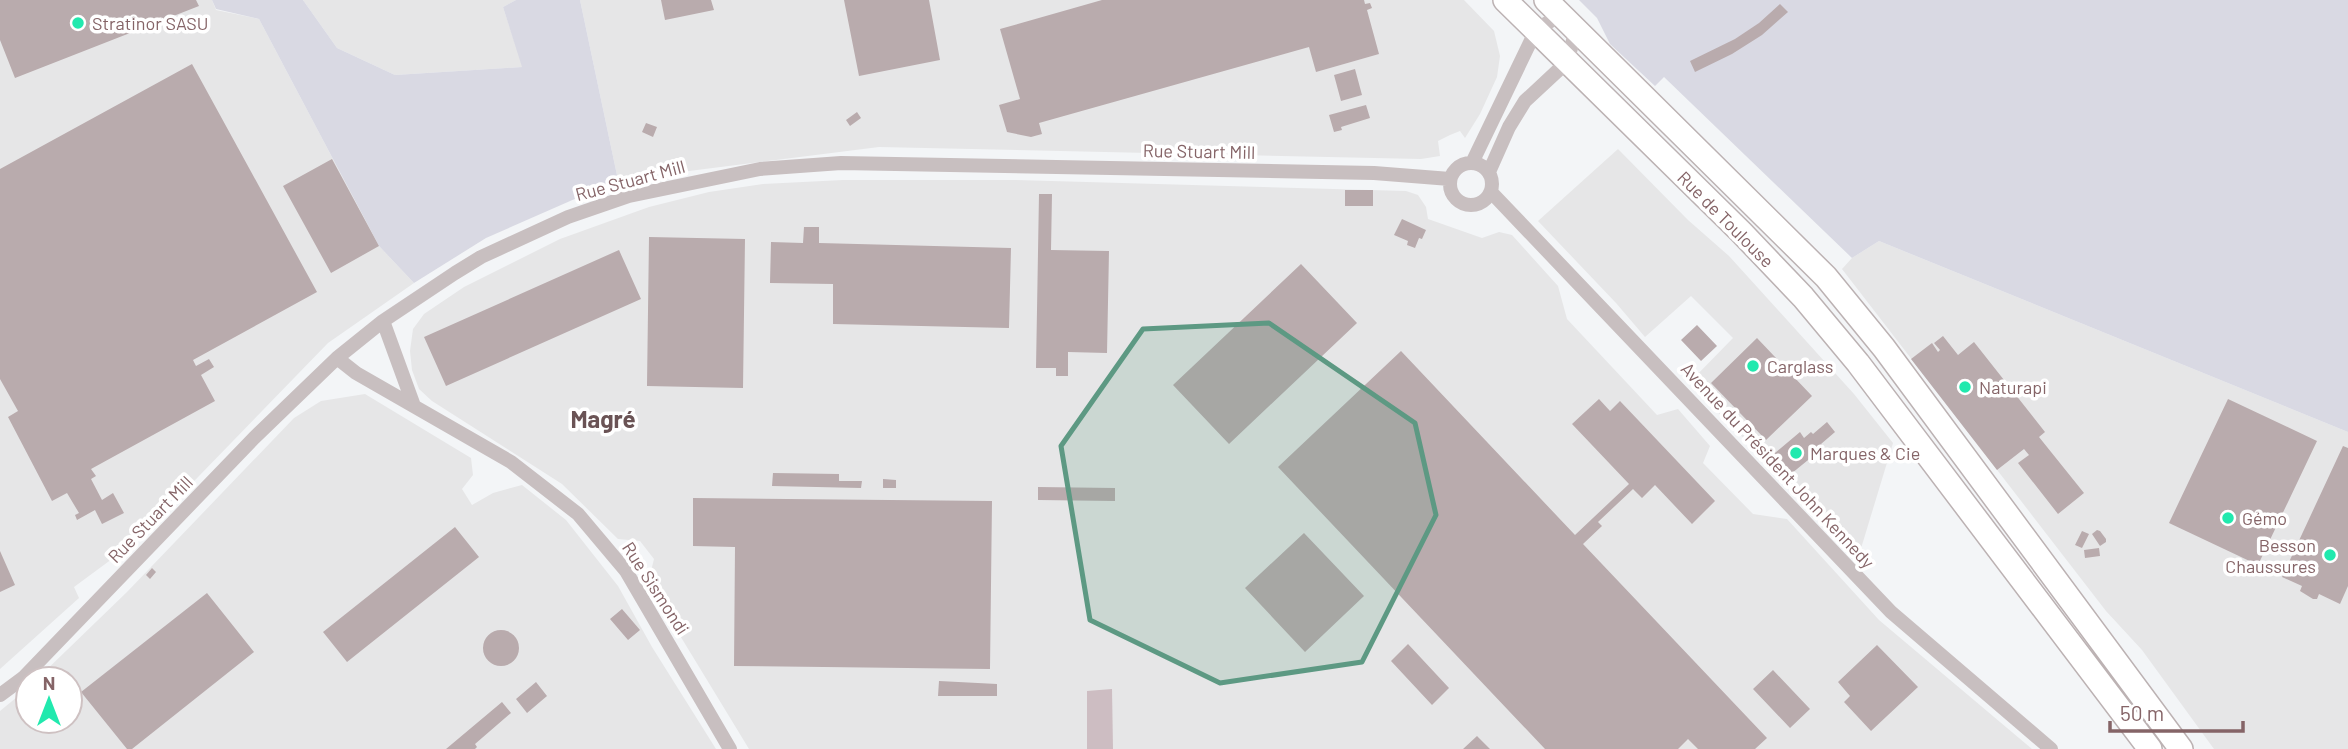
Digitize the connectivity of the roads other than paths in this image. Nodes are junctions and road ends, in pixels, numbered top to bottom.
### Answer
1 (1505, 0) edge
2 (1561, 15) edge
3 (1536, 30) junction
4 (1567, 62) junction
5 (1472, 163) junction
6 (1489, 172) junction
7 (1450, 179) junction
8 (1491, 192) junction
9 (383, 321) junction
10 (337, 358) junction
11 (415, 406) junction
12 (1963, 455) junction
13 (1928, 456) junction
14 (0, 695) edge
15 (730, 749) edge
16 (2051, 749) edge
17 (2150, 749) edge
18 (2181, 749) edge

1 - 3 main road, Rue de Toulouse
2 - 3 street
2 - 4 street
2 - 12 main road, Rue de Toulouse
3 - 4 main road, Rue de Toulouse
3 - 5 street
4 - 6 street
4 - 13 main road, Rue de Toulouse
5 - 6 street
5 - 7 street
6 - 8 street
7 - 8 street
7 - 9 street, Rue Stuart Mill
8 - 16 street, Avenue du Président John Kennedy
9 - 10 street, Rue Stuart Mill
9 - 11 street
10 - 11 street, Rue Sismondi
10 - 14 street, Rue Stuart Mill
11 - 15 street, Rue Sismondi
12 - 13 street
12 - 18 main road, Rue de Toulouse
13 - 17 main road, Rue de Toulouse

